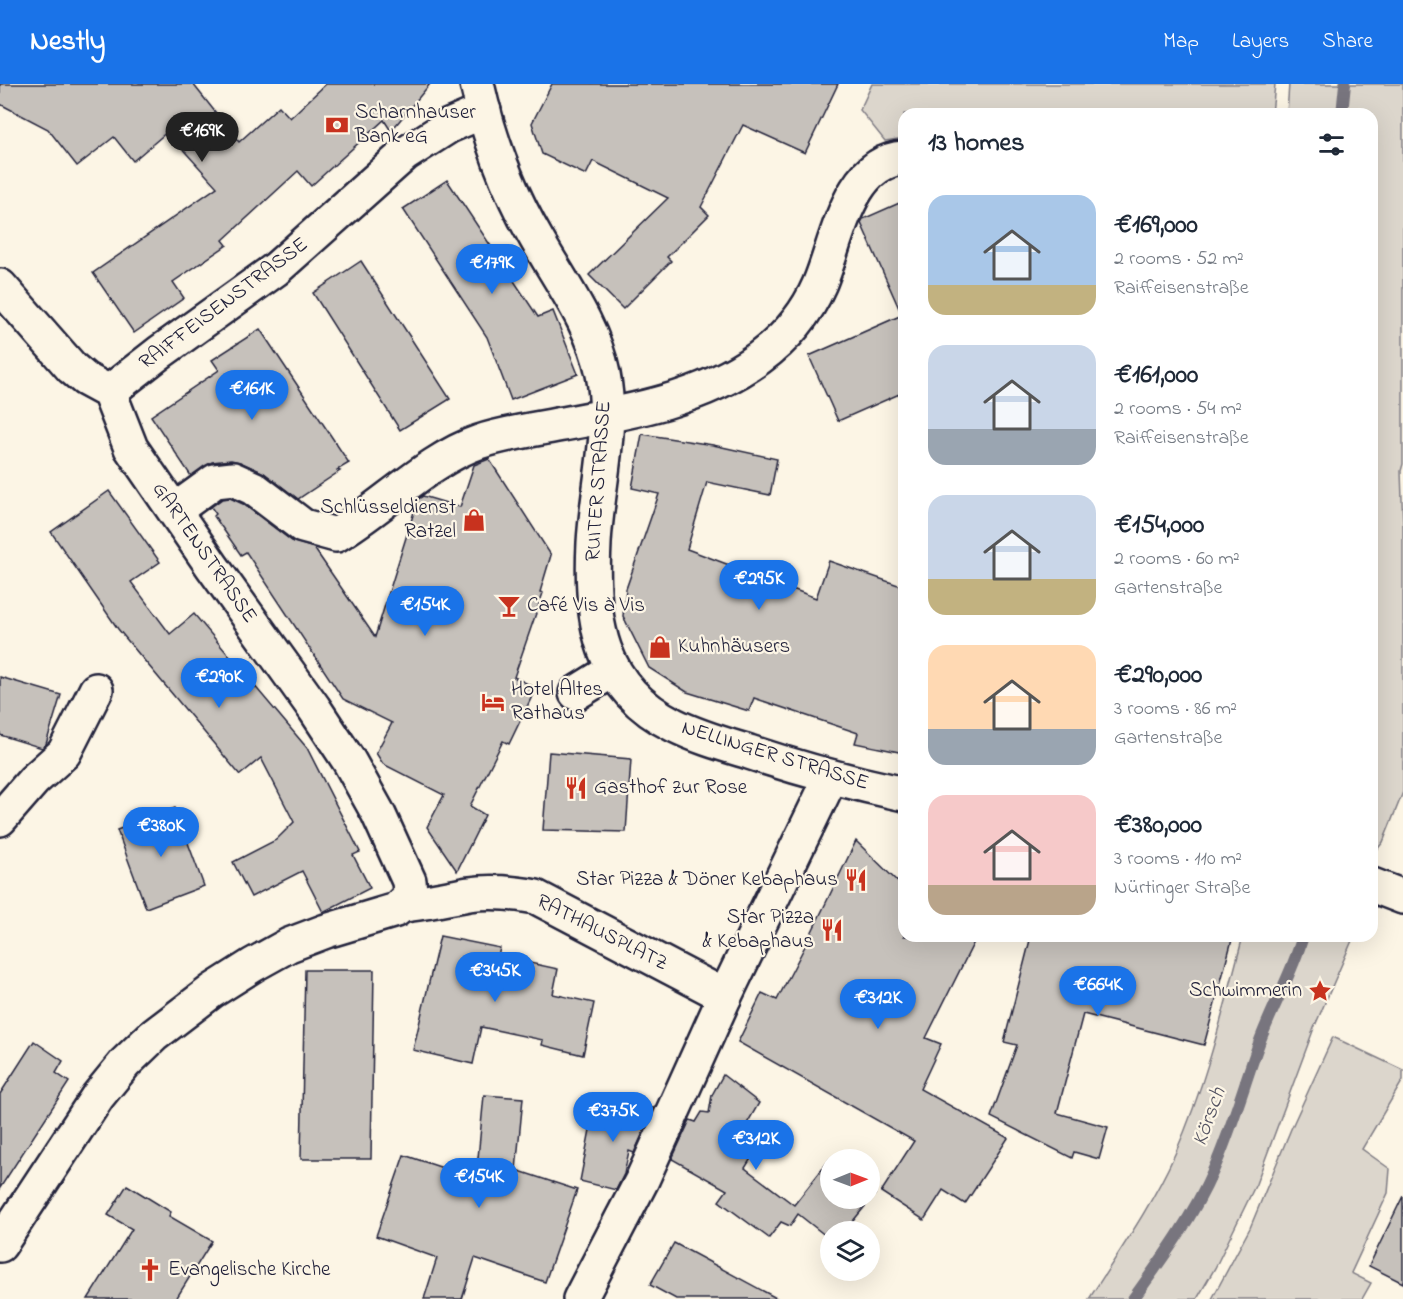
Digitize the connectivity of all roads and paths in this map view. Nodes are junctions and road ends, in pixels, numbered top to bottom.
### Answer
1 (480, 97) edge
2 (898, 159) edge
3 (0, 286) edge
4 (109, 392) junction
5 (607, 416) junction
6 (175, 510) junction
7 (613, 670) junction
8 (96, 690) dead end
9 (576, 693) dead end
10 (648, 710) joint
11 (831, 777) junction
12 (898, 793) edge
13 (0, 819) edge
14 (1378, 887) edge
15 (1403, 897) edge
16 (403, 905) junction
17 (725, 996) junction
18 (0, 1245) edge
19 (580, 1299) edge

1 - 4 street, RAIFFEISENSTRASSE
1 - 5 street, RUITER STRASSE
2 - 5 street
3 - 4 street
4 - 6 street, GARTENSTRASSE
5 - 6 street
5 - 7 street, RUITER STRASSE
6 - 16 street, GARTENSTRASSE
7 - 9 street
7 - 10 street, RUITER STRASSE
8 - 13 street
10 - 11 street, NELLINGER STRASSE
11 - 12 street, NELLINGER STRASSE
11 - 17 street
14 - 15 street
16 - 17 street, RATHAUSPLATZ
16 - 18 street, RATHAUSPLATZ
17 - 19 street

